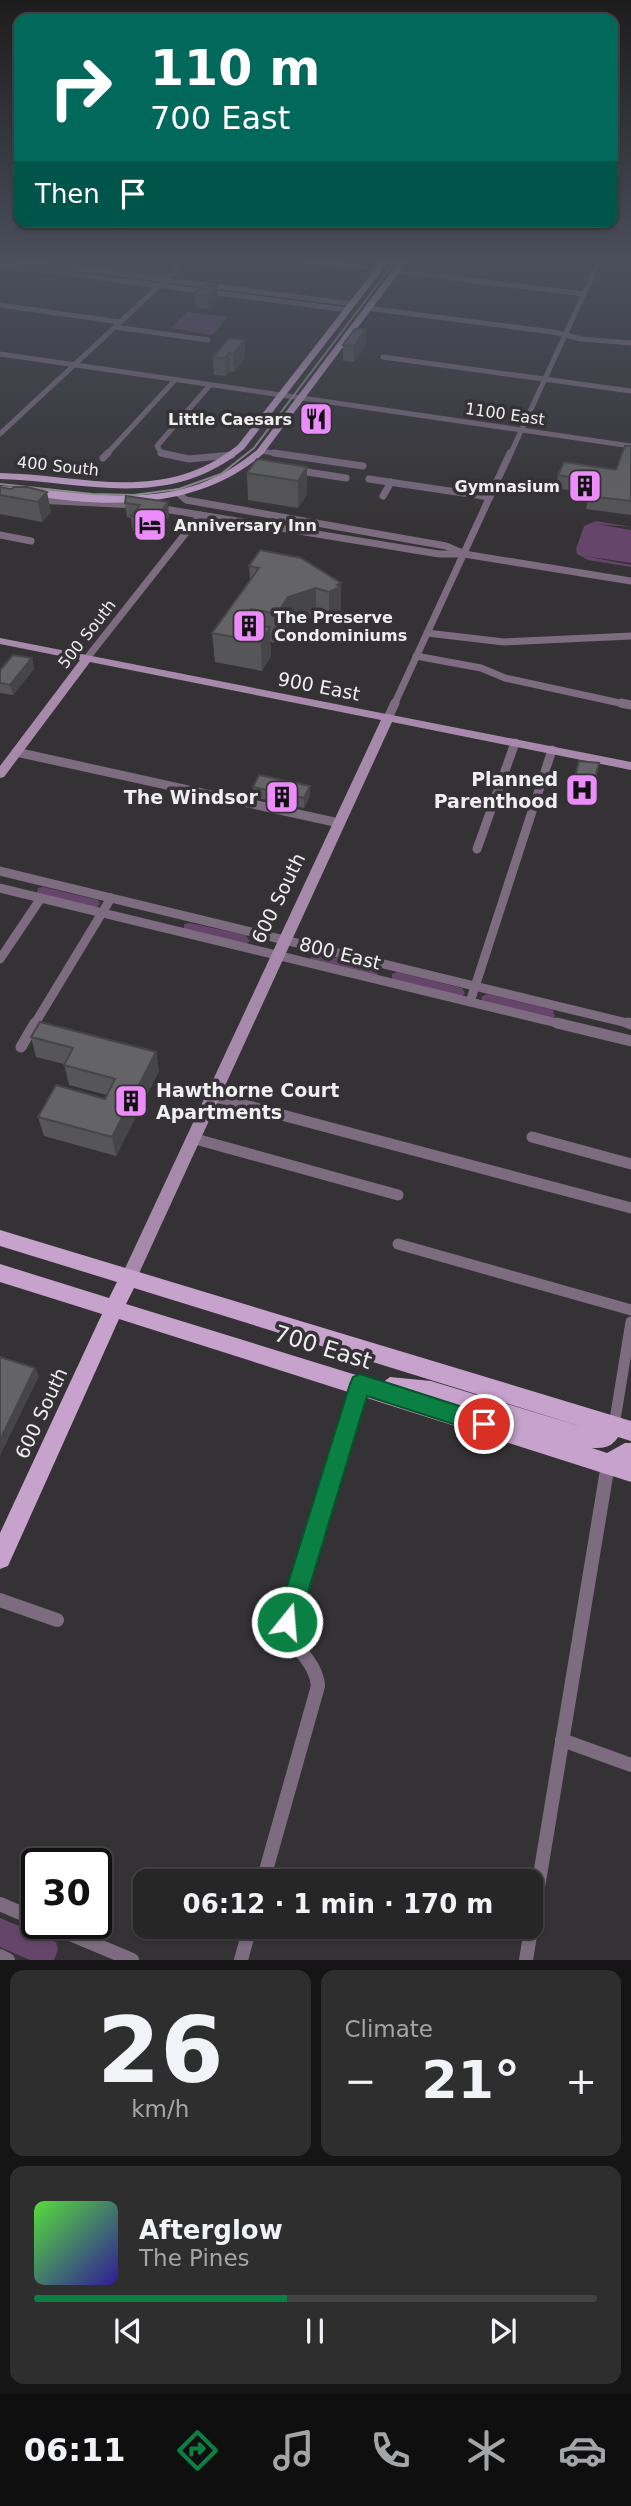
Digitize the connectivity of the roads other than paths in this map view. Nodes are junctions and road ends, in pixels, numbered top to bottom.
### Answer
1 (90, 350) edge
2 (316, 350) edge
3 (335, 350) edge
4 (558, 350) edge
5 (0, 354) edge
6 (383, 357) dead end
7 (74, 365) junction
8 (545, 379) junction
9 (175, 380) junction
10 (210, 385) junction
11 (631, 391) edge
12 (282, 395) junction
13 (300, 398) junction
14 (521, 430) junction
15 (0, 435) edge
16 (631, 446) edge
17 (261, 451) junction
18 (232, 455) junction
19 (103, 458) dead end
20 (363, 466) dead end
21 (284, 468) edge
22 (0, 476) edge
23 (346, 478) dead end
24 (369, 479) dead end
25 (391, 482) junction
26 (0, 489) edge
27 (177, 492) junction
28 (0, 496) edge
29 (383, 496) dead end
30 (490, 496) junction
31 (200, 515) junction
32 (0, 535) edge
33 (31, 541) dead end
34 (464, 554) junction
35 (631, 581) edge
36 (427, 634) junction
37 (631, 636) edge
38 (0, 641) edge
39 (416, 656) junction
40 (88, 659) junction
41 (631, 705) edge
42 (388, 718) junction
43 (515, 743) junction
44 (552, 750) junction
45 (16, 752) junction
46 (631, 766) edge
47 (0, 774) edge
48 (339, 822) junction
49 (477, 849) dead end
50 (0, 872) edge
51 (37, 880) junction
52 (0, 888) edge
53 (27, 895) junction
54 (41, 898) junction
55 (111, 898) junction
56 (102, 913) junction
57 (182, 916) junction
58 (174, 930) junction
59 (283, 940) junction
60 (276, 955) junction
61 (0, 959) edge
62 (388, 965) junction
63 (383, 981) junction
64 (475, 986) junction
65 (470, 1002) junction
66 (563, 1007) junction
67 (559, 1024) junction
68 (631, 1024) edge
69 (631, 1041) edge
70 (21, 1047) dead end
71 (211, 1096) junction
72 (532, 1137) dead end
73 (192, 1138) junction
74 (631, 1164) edge
75 (398, 1195) dead end
76 (631, 1208) edge
77 (0, 1238) edge
78 (398, 1244) dead end
79 (0, 1273) edge
80 (129, 1277) junction
81 (114, 1309) junction
82 (631, 1310) edge
83 (631, 1322) edge
84 (360, 1384) junction
85 (622, 1429) edge
86 (631, 1454) edge
87 (608, 1464) junction
88 (631, 1471) edge
89 (0, 1558) edge
90 (0, 1600) edge
91 (51, 1618) dead end
92 (562, 1740) junction
93 (631, 1765) edge
94 (266, 1869) edge
95 (0, 1904) edge
96 (21, 1913) edge
97 (82, 1939) edge
98 (247, 1939) edge
99 (0, 1956) edge
100 (8, 1960) edge
101 (132, 1960) edge
102 (241, 1960) edge
103 (526, 1960) edge

1 - 7 street, 400 South
2 - 12 main road
3 - 13 main road
4 - 8 street, 600 South
5 - 7 street, 1100 East
6 - 8 street
7 - 9 street, 1100 East
7 - 15 street, 400 South
8 - 11 street
8 - 14 street, 600 South
9 - 10 street, 1100 East
9 - 19 street
10 - 12 street, 1100 East
10 - 18 street
12 - 13 street, 1100 East
12 - 18 main road
13 - 14 street, 1100 East
13 - 17 main road
14 - 16 street, 1100 East
14 - 30 street, 600 South
17 - 20 street
17 - 27 main road
18 - 22 main road, 400 South
21 - 23 street
24 - 25 street
25 - 29 street
25 - 30 street
26 - 27 main road, 400 South
27 - 34 street
28 - 31 street
30 - 34 street, 600 South
31 - 34 street
31 - 40 street, 500 South
32 - 33 street
34 - 35 street
34 - 36 street, 600 South
36 - 37 street
36 - 39 street, 600 South
38 - 40 street, 900 East
39 - 41 street
39 - 42 street, 600 South
40 - 42 street, 900 East
40 - 45 street, 500 South
42 - 43 street, 900 East
42 - 48 street, 600 South
43 - 44 street, 900 East
43 - 49 street
44 - 46 street, 900 East
44 - 64 street
45 - 47 street, 500 South
45 - 48 street
48 - 59 street, 600 South
50 - 51 street, 800 East
51 - 53 street
51 - 55 street, 800 East
52 - 53 street, 800 East
53 - 54 street, 800 East
54 - 56 street, 800 East
54 - 61 street
55 - 56 street
55 - 57 street, 800 East
56 - 58 street, 800 East
56 - 70 street
57 - 58 street
57 - 59 street, 800 East
58 - 60 street, 800 East
59 - 60 street, 600 South
59 - 62 street, 800 East
60 - 63 street, 800 East
60 - 71 street, 600 South
62 - 63 street
62 - 64 street, 800 East
63 - 65 street, 800 East
64 - 65 street
64 - 66 street, 800 East
65 - 67 street, 800 East
66 - 67 street
66 - 68 street, 800 East
67 - 69 street, 800 East
71 - 73 street, 600 South
71 - 76 street
72 - 74 street
73 - 75 street
73 - 80 street, 600 South
77 - 80 main road, 700 East
78 - 82 street
79 - 81 main road, 700 East
80 - 81 main road, 600 South
80 - 85 main road, 700 East
81 - 84 main road, 700 East
81 - 89 main road, 600 South
83 - 85 street
84 - 85 main road
84 - 87 main road, 700 East
84 - 94 street
86 - 87 main road
87 - 88 main road, 700 East
87 - 92 street
90 - 91 street
92 - 93 street
92 - 103 street
95 - 96 street
97 - 101 street
98 - 102 street
99 - 100 street

